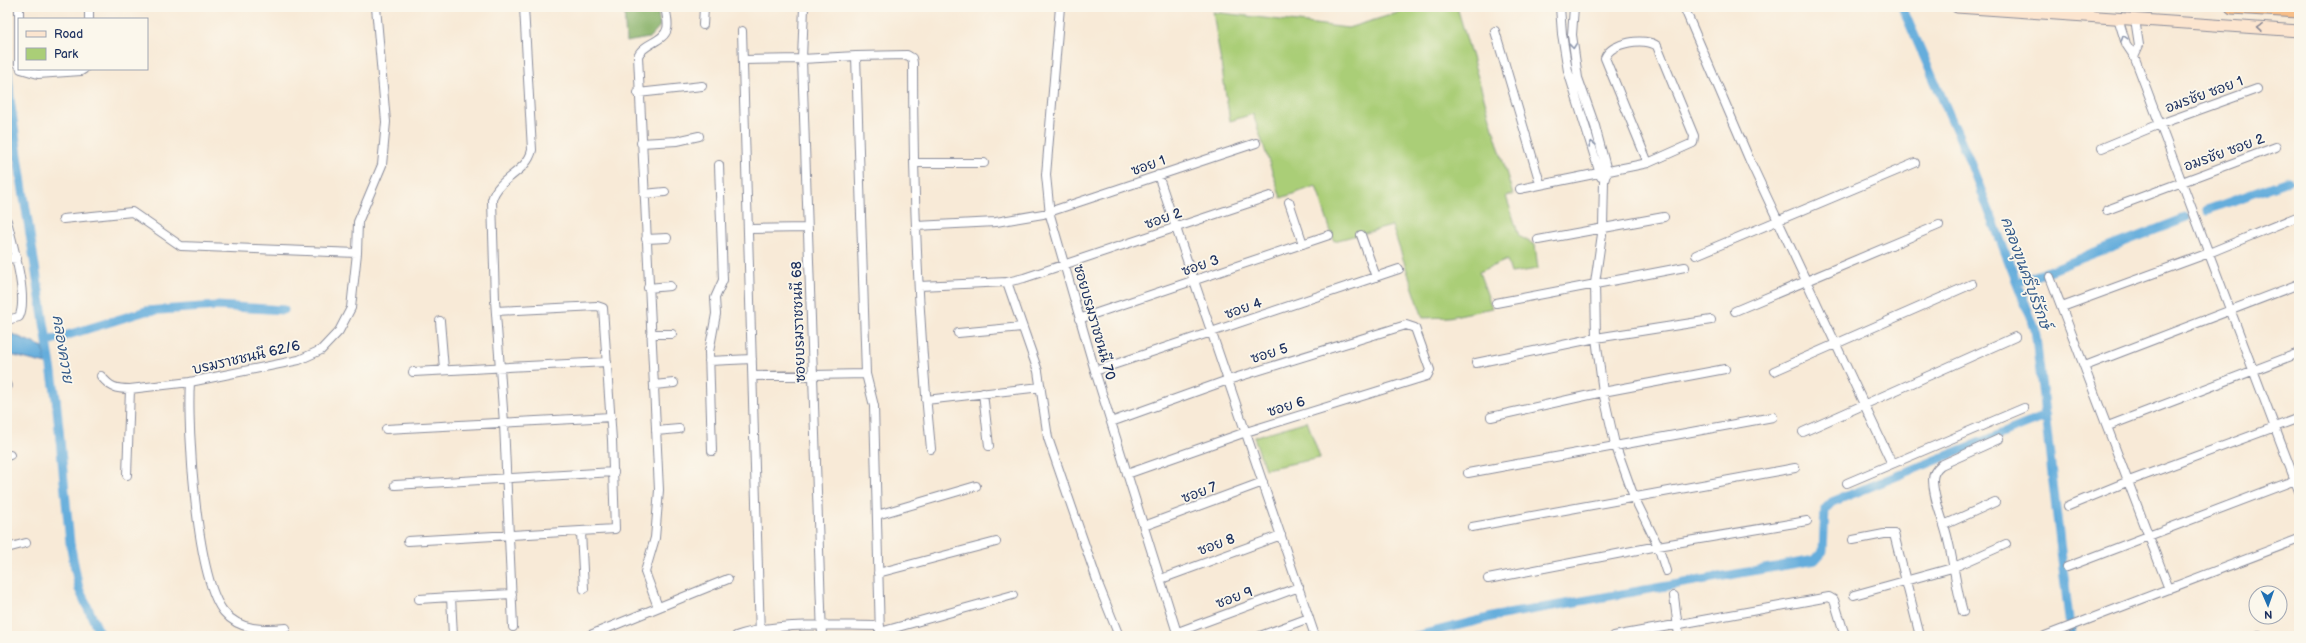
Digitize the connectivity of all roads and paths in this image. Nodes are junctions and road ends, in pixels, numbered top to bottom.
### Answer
1 (19, 7) edge
2 (89, 7) edge
3 (376, 7) edge
4 (524, 7) edge
5 (665, 7) edge
6 (704, 7) edge
7 (804, 7) edge
8 (1060, 7) edge
9 (1560, 7) edge
10 (1684, 7) edge
11 (1957, 7) edge
12 (2232, 7) edge
13 (1574, 8) edge
14 (2299, 11) edge
15 (19, 18) edge
16 (89, 18) edge
17 (2118, 18) junction
18 (2134, 19) junction
19 (703, 24) dead end
20 (742, 31) dead end
21 (1495, 31) dead end
22 (2299, 31) edge
23 (856, 56) junction
24 (2134, 56) junction
25 (743, 60) junction
26 (802, 60) junction
27 (24, 70) edge
28 (82, 70) edge
29 (702, 86) dead end
30 (2257, 89) dead end
31 (638, 93) junction
32 (2160, 124) junction
33 (699, 136) dead end
34 (641, 143) junction
35 (1256, 143) dead end
36 (2276, 147) dead end
37 (2102, 148) dead end
38 (915, 162) junction
39 (984, 163) dead end
40 (1648, 163) junction
41 (1915, 163) dead end
42 (719, 164) dead end
43 (1603, 171) junction
44 (1158, 175) junction
45 (2182, 181) junction
46 (1540, 183) junction
47 (1520, 189) dead end
48 (665, 192) dead end
49 (644, 194) junction
50 (1270, 196) dead end
51 (1289, 202) dead end
52 (2107, 210) dead end
53 (1049, 212) junction
54 (2299, 216) edge
55 (1664, 217) dead end
56 (63, 219) dead end
57 (7, 221) edge
58 (1778, 221) junction
59 (1939, 225) dead end
60 (916, 226) junction
61 (1176, 227) junction
62 (1603, 227) junction
63 (808, 228) junction
64 (748, 229) junction
65 (1329, 235) dead end
66 (1361, 235) dead end
67 (667, 238) dead end
68 (646, 239) junction
69 (1538, 240) dead end
70 (1303, 244) junction
71 (357, 253) junction
72 (2209, 253) junction
73 (1696, 255) dead end
74 (7, 258) edge
75 (17, 259) junction
76 (1064, 266) junction
77 (1685, 267) dead end
78 (1399, 269) dead end
79 (1376, 277) junction
80 (2050, 277) dead end
81 (1194, 280) junction
82 (1807, 281) junction
83 (1007, 282) junction
84 (1595, 283) junction
85 (1972, 284) dead end
86 (2299, 284) edge
87 (670, 286) dead end
88 (919, 286) junction
89 (648, 288) junction
90 (1496, 303) dead end
91 (2062, 307) junction
92 (2232, 310) junction
93 (496, 311) junction
94 (1735, 311) dead end
95 (1080, 319) junction
96 (7, 320) edge
97 (1711, 320) dead end
98 (440, 321) dead end
99 (1022, 327) junction
100 (1212, 332) junction
101 (958, 333) dead end
102 (651, 334) junction
103 (672, 334) dead end
104 (2015, 337) dead end
105 (1596, 338) junction
106 (1837, 344) junction
107 (1422, 349) joint
108 (2299, 353) edge
109 (752, 359) junction
110 (709, 361) junction
111 (607, 362) junction
112 (1476, 363) dead end
113 (500, 366) junction
114 (2085, 366) junction
115 (444, 369) junction
116 (1725, 369) dead end
117 (2254, 370) junction
118 (1095, 371) junction
119 (413, 372) dead end
120 (1774, 372) dead end
121 (866, 374) junction
122 (813, 375) junction
123 (101, 376) dead end
124 (753, 376) junction
125 (1228, 380) junction
126 (190, 382) junction
127 (674, 383) dead end
128 (654, 385) junction
129 (1042, 386) junction
130 (130, 389) junction
131 (1603, 392) junction
132 (984, 393) junction
133 (926, 400) junction
134 (1865, 404) junction
135 (2024, 408) dead end
136 (1491, 416) dead end
137 (611, 417) junction
138 (1773, 417) dead end
139 (2299, 418) edge
140 (1111, 422) junction
141 (504, 423) junction
142 (2108, 426) junction
143 (2275, 427) junction
144 (679, 429) dead end
145 (386, 430) dead end
146 (656, 431) junction
147 (1246, 432) junction
148 (1803, 432) dead end
149 (1999, 439) dead end
150 (1616, 444) junction
151 (989, 446) dead end
152 (931, 449) dead end
153 (712, 451) dead end
154 (1892, 464) junction
155 (1795, 468) dead end
156 (614, 472) junction
157 (1468, 473) dead end
158 (1127, 474) junction
159 (127, 475) dead end
160 (2297, 479) edge
161 (506, 480) junction
162 (2129, 481) junction
163 (1263, 482) junction
164 (1847, 483) dead end
165 (395, 484) dead end
166 (976, 486) dead end
167 (2299, 491) edge
168 (1634, 497) junction
169 (1995, 502) dead end
170 (2068, 506) dead end
171 (877, 515) junction
172 (1807, 521) dead end
173 (1944, 525) junction
174 (1144, 526) junction
175 (1472, 527) dead end
176 (581, 532) junction
177 (1281, 534) junction
178 (509, 536) junction
179 (2149, 536) junction
180 (2299, 539) edge
181 (1852, 540) dead end
182 (408, 541) dead end
183 (996, 542) dead end
184 (26, 543) dead end
185 (2006, 544) dead end
186 (1658, 546) junction
187 (7, 548) edge
188 (2067, 566) dead end
189 (1952, 568) junction
190 (1666, 571) dead end
191 (878, 573) junction
192 (728, 579) dead end
193 (1161, 579) junction
194 (1488, 579) dead end
195 (1906, 580) junction
196 (1299, 587) junction
197 (584, 589) dead end
198 (2169, 589) junction
199 (512, 594) junction
200 (1013, 595) dead end
201 (1854, 595) dead end
202 (1674, 596) dead end
203 (451, 598) junction
204 (419, 599) dead end
205 (658, 608) junction
206 (1962, 612) dead end
207 (1309, 618) junction
208 (1676, 624) junction
209 (822, 626) junction
210 (513, 627) dead end
211 (286, 628) dead end
212 (880, 632) edge
213 (760, 633) edge
214 (1178, 634) edge
215 (593, 635) edge
216 (2048, 635) edge
217 (454, 636) edge
218 (736, 636) edge
219 (822, 636) edge
220 (1119, 636) edge
221 (1260, 636) edge
222 (1315, 636) edge
223 (1614, 636) edge
224 (1679, 636) edge
225 (1845, 636) edge
226 (1920, 636) edge

1 - 15 street
2 - 16 street
3 - 71 street, บรมราชชนนี 62/6
4 - 93 street
5 - 31 street
6 - 19 street
7 - 26 street, ซอยบรมราชชนนี 68
8 - 53 street, ซอยบรมราชชนนี 70
9 - 13 street
43 -> 9 street
10 - 58 street
11 - 17 main road
12 - 14 highway
13 -> 43 street
17 - 18 main road
24 -> 17 street
22 -> 18 main road
18 - 24 street
20 - 25 street
21 - 46 street
23 - 26 street
23 - 38 street
23 - 121 street
24 - 32 street
25 - 26 street
25 - 64 street
26 - 63 street, ซอยบรมราชชนนี 68
27 - 28 street
29 - 31 street
30 - 32 street, อมรชัย ซอย 1
31 - 34 street
32 - 37 street, อมรชัย ซอย 1
32 - 45 street
33 - 34 street
34 - 49 street
35 - 44 street, ซอย 1
36 - 45 street, อมรชัย ซอย 2
38 - 39 street
38 - 60 street
40 - 40 street
40 - 43 street
41 - 58 street
42 - 110 street
43 - 46 street
43 - 62 street
44 - 53 street, ซอย 1
44 - 61 street
45 - 52 street, อมรชัย ซอย 2
45 - 72 street
46 - 47 street
48 - 49 street
49 - 68 street
50 - 61 street, ซอย 2
51 - 70 street
53 - 60 street, ซอย 1
53 - 76 street, ซอยบรมราชชนนี 70
54 - 72 street
55 - 62 street
56 - 71 street
57 - 75 street
58 - 73 street
58 - 82 street
59 - 82 street
60 - 88 street
61 - 76 street, ซอย 2
61 - 81 street
62 - 69 street
62 - 84 street
63 - 64 street
63 - 122 street, ซอยบรมราชชนนี 68
64 - 109 street
65 - 70 street, ซอย 3
66 - 79 street
67 - 68 street
68 - 89 street
70 - 81 street, ซอย 3
71 - 126 street, บรมราชชนนี 62/6
72 - 91 street
72 - 92 street
74 - 75 street
75 - 96 street
76 - 83 street, ซอย 2
76 - 95 street, ซอยบรมราชชนนี 70
77 - 84 street
78 - 79 street, ซอย 4
79 - 100 street, ซอย 4
80 - 91 street
81 - 95 street, ซอย 3
81 - 100 street
82 - 94 street
82 - 106 street
83 - 88 street, ซอย 2
83 - 99 street
84 - 90 street
84 - 105 street
85 - 106 street
86 - 92 street
87 - 89 street
88 - 133 street
89 - 102 street
91 - 114 street
92 - 114 street
92 - 117 street
93 - 111 street
93 - 113 street
95 - 118 street, ซอยบรมราชชนนี 70
97 - 105 street
98 - 115 street
99 - 101 street
99 - 129 street
100 - 118 street, ซอย 4
100 - 125 street
102 - 103 street
102 - 128 street
104 - 134 street
105 - 112 street
105 - 131 street
106 - 120 street
106 - 134 street
107 - 125 street, ซอย 5
107 - 147 street, ซอย 6
108 - 117 street
109 - 110 street
109 - 124 street
110 - 153 street
111 - 113 street
111 - 137 street
113 - 115 street
113 - 141 street
114 - 142 street
115 - 119 street
116 - 131 street
117 - 142 street
117 - 143 street
118 - 140 street, ซอยบรมราชชนนี 70
121 - 122 street
121 - 171 street
122 - 124 street
122 - 209 street, ซอยบรมราชชนนี 68
123 - 130 street
124 - 213 street
125 - 140 street, ซอย 5
125 - 147 street
126 - 130 street
126 - 211 street, บรมราชชนนี 62/6
127 - 128 street
128 - 146 street
129 - 132 street
129 - 220 street
130 - 159 street
131 - 136 street
131 - 150 street
132 - 133 street
132 - 151 street
133 - 152 street
134 - 148 street
134 - 154 street
135 - 154 street
137 - 141 street
137 - 156 street
138 - 150 street
139 - 143 street
140 - 158 street, ซอยบรมราชชนนี 70
141 - 145 street
141 - 161 street
142 - 162 street
143 - 160 street
143 - 162 street
144 - 146 street
146 - 205 street
147 - 158 street, ซอย 6
147 - 163 street
149 - 173 street
150 - 157 street
150 - 168 street
154 - 164 street
155 - 168 street
156 - 161 street
156 - 176 street
158 - 174 street, ซอยบรมราชชนนี 70
160 - 167 street
160 - 179 street
161 - 165 street
161 - 178 street
162 - 170 street
162 - 179 street
163 - 174 street, ซอย 7
163 - 177 street
166 - 171 street
168 - 175 street
168 - 186 street
169 - 173 street
171 - 191 street
172 - 186 street
173 - 189 street
174 - 193 street, ซอยบรมราชชนนี 70
176 - 178 street
176 - 197 street
177 - 193 street, ซอย 8
177 - 196 street
178 - 182 street
178 - 199 street
179 - 188 street
179 - 198 street
180 - 198 street
181 - 195 street
183 - 191 street
184 - 187 street
185 - 189 street
186 - 190 street
186 - 194 street
189 - 195 street
189 - 206 street
191 - 212 street
192 - 205 street
193 - 214 street, ซอยบรมราชชนนี 70
195 - 201 street
195 - 226 street
196 - 207 street
196 - 214 street, ซอย 9
198 - 216 street
199 - 203 street
199 - 210 street
200 - 212 street
202 - 208 street
203 - 204 street
203 - 217 street
205 - 215 street
207 - 221 street
207 - 222 street
208 - 223 street
208 - 224 street
208 - 225 street
209 - 212 street
209 - 213 street
209 - 219 street, ซอยบรมราชชนนี 68
213 - 218 street

